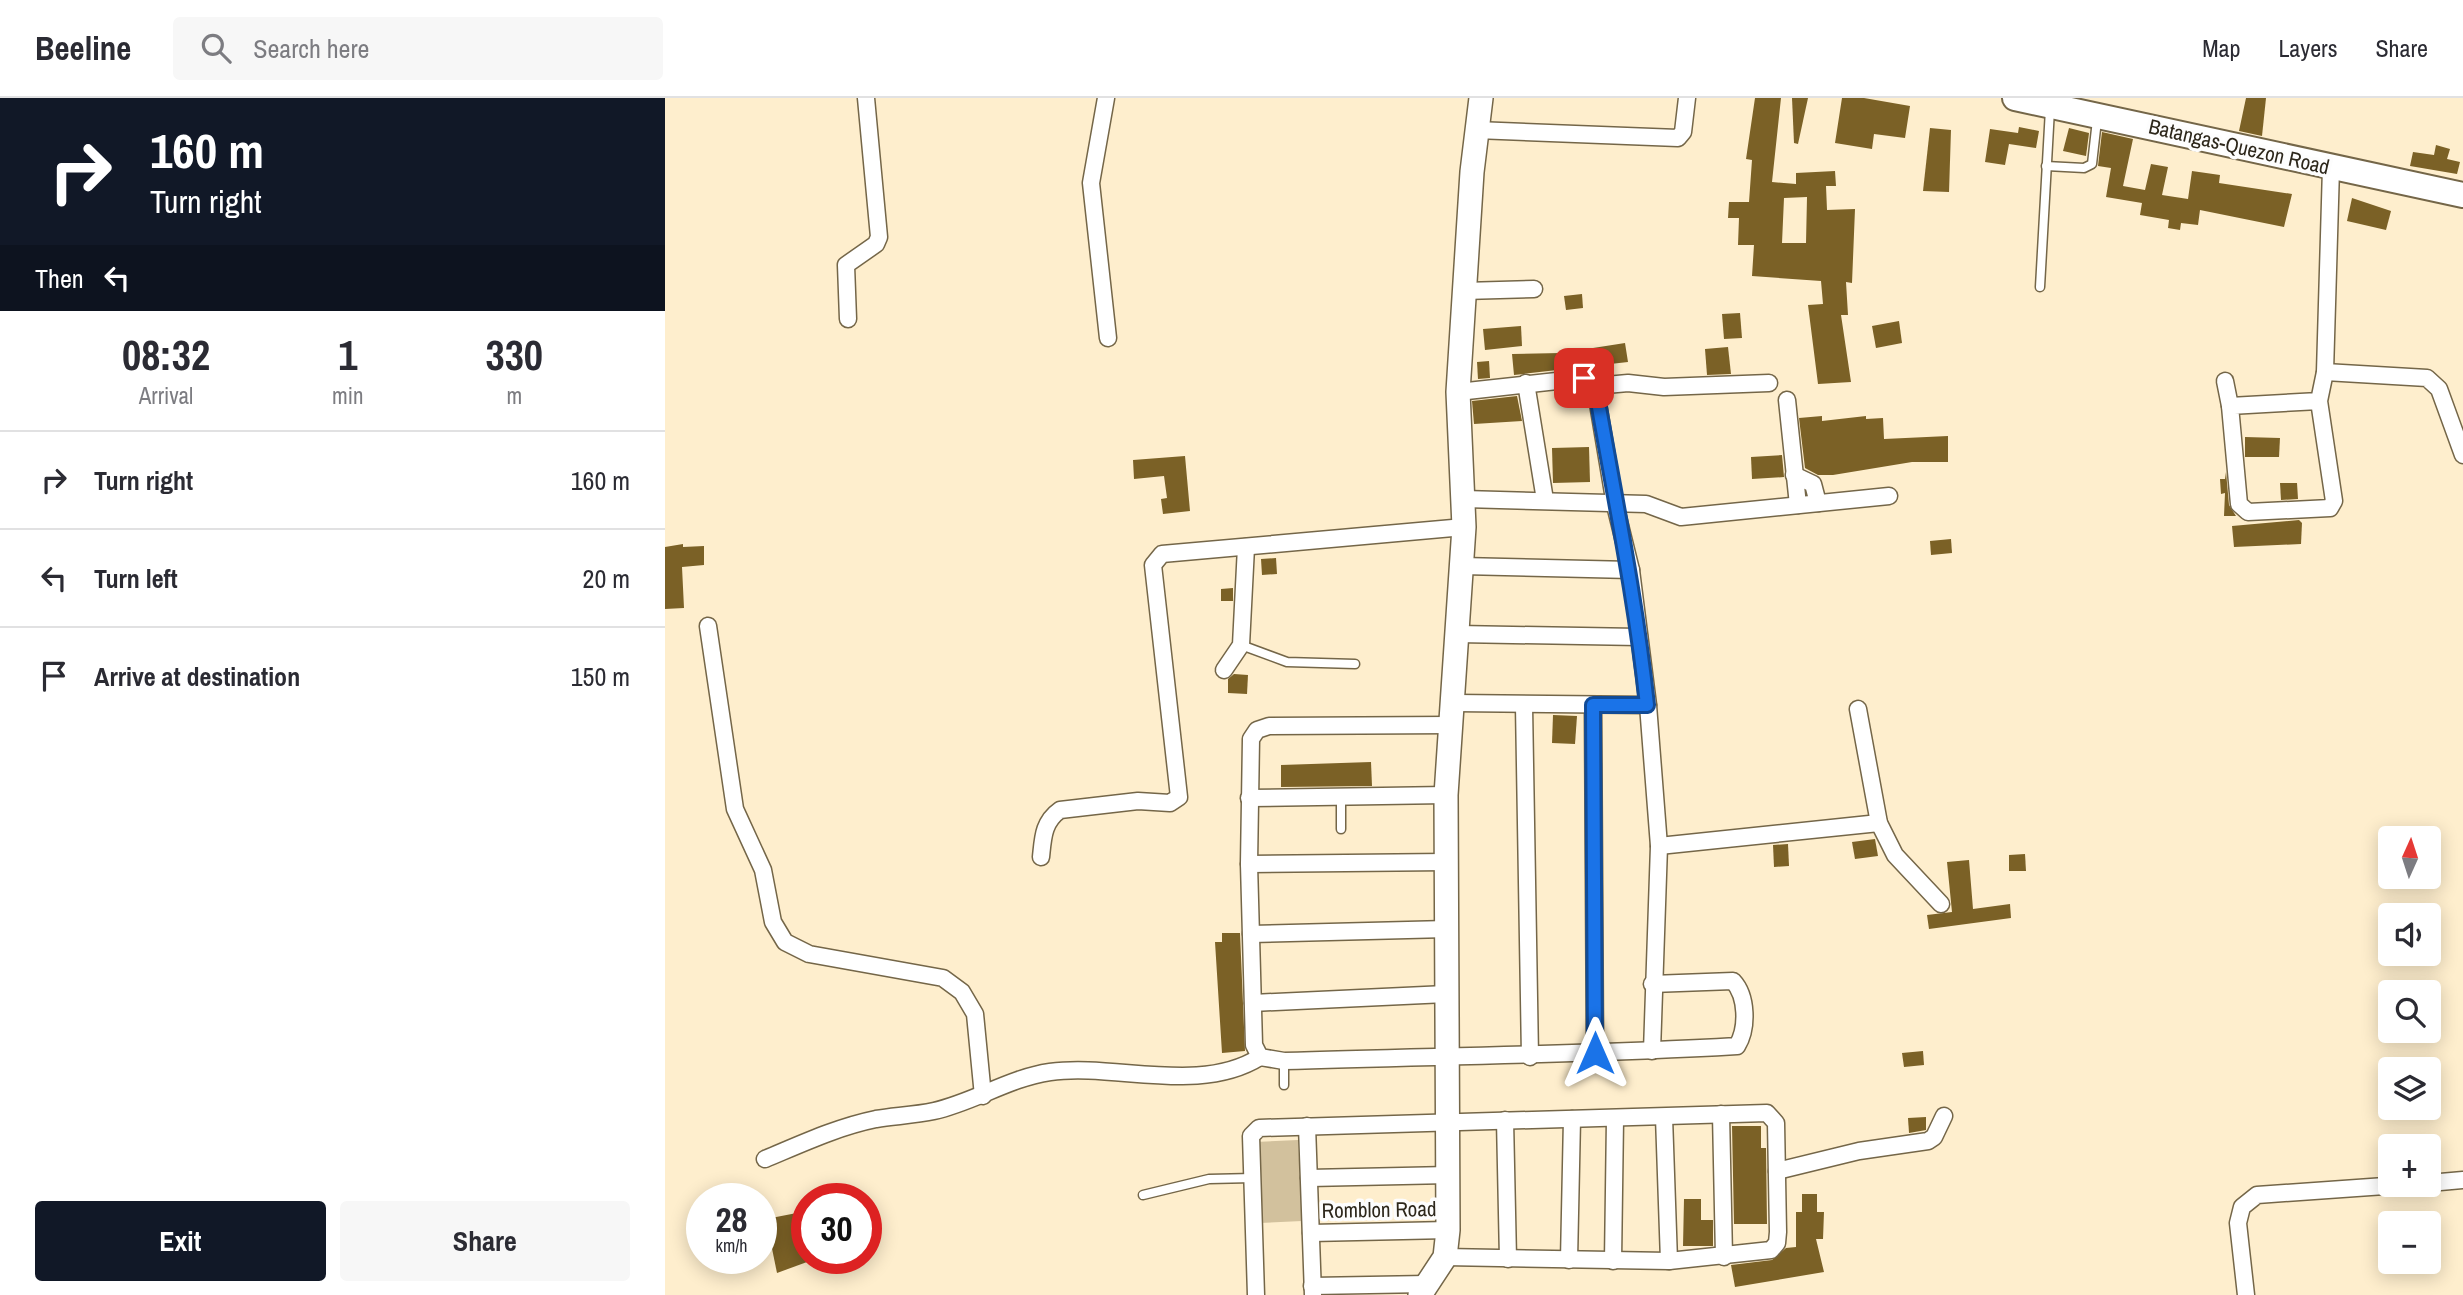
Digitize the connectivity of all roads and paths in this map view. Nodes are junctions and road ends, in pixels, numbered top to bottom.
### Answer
1 (866, 98) edge
2 (1105, 98) edge
3 (1481, 98) edge
4 (1687, 98) edge
5 (2020, 99) edge
6 (2050, 106) junction
7 (2085, 108) edge
8 (1476, 130) junction
9 (2046, 166) junction
10 (2331, 168) junction
11 (2463, 195) edge
12 (2040, 287) dead end
13 (1534, 289) dead end
14 (1464, 291) junction
15 (848, 319) dead end
16 (1108, 338) dead end
17 (2325, 372) junction
18 (2225, 381) dead end
19 (1526, 383) junction
20 (1769, 383) dead end
21 (1595, 386) junction
22 (1458, 392) junction
23 (1787, 400) dead end
24 (2319, 401) junction
25 (2230, 406) junction
26 (2463, 456) edge
27 (1794, 475) junction
28 (1889, 496) dead end
29 (1464, 499) junction
30 (1545, 500) junction
31 (1818, 503) junction
32 (1615, 505) junction
33 (1798, 505) junction
34 (1464, 527) junction
35 (1246, 547) junction
36 (1462, 566) junction
37 (1630, 570) junction
38 (708, 626) dead end
39 (1458, 635) junction
40 (1639, 637) junction
41 (1241, 645) junction
42 (1355, 664) dead end
43 (1224, 670) dead end
44 (1593, 705) junction
45 (1647, 705) junction
46 (1524, 706) junction
47 (1858, 709) dead end
48 (1453, 714) junction
49 (1446, 795) junction
50 (1341, 797) junction
51 (1249, 798) junction
52 (1879, 823) junction
53 (1341, 829) dead end
54 (1659, 846) junction
55 (1041, 857) dead end
56 (1447, 862) junction
57 (1249, 864) junction
58 (1941, 904) dead end
59 (1447, 929) junction
60 (1251, 934) junction
61 (1652, 984) junction
62 (1446, 994) junction
63 (1253, 1003) junction
64 (1652, 1051) junction
65 (1595, 1053) junction
66 (1448, 1055) junction
67 (1260, 1057) junction
68 (1530, 1057) junction
69 (1284, 1061) junction
70 (1284, 1085) dead end
71 (983, 1096) junction
72 (1721, 1114) junction
73 (1944, 1116) dead end
74 (1664, 1117) junction
75 (1572, 1119) junction
76 (1615, 1119) junction
77 (1505, 1120) junction
78 (1448, 1121) junction
79 (1307, 1126) junction
80 (765, 1159) dead end
81 (1777, 1171) junction
82 (1450, 1175) junction
83 (1253, 1178) junction
84 (1309, 1178) junction
85 (2463, 1180) edge
86 (2441, 1182) edge
87 (2378, 1186) edge
88 (1143, 1195) dead end
89 (1448, 1230) junction
90 (1311, 1233) junction
91 (1445, 1257) junction
92 (1724, 1257) junction
93 (1507, 1259) junction
94 (1569, 1260) junction
95 (1613, 1261) junction
96 (1669, 1261) junction
97 (1313, 1290) edge
98 (1424, 1290) edge
99 (1256, 1295) edge
100 (2246, 1295) edge

1 - 15 street
2 - 16 street
3 - 8 street
4 - 8 street
5 - 6 main road, Batangas-Quezon Road
6 - 7 main road, Batangas-Quezon Road
6 - 9 lane
7 - 9 lane
7 - 10 main road, Batangas-Quezon Road
8 - 14 street
9 - 12 lane
10 - 11 main road, Batangas-Quezon Road
10 - 17 street
13 - 14 street
14 - 22 street
17 - 24 street
17 - 26 street
18 - 25 street
19 - 21 street
19 - 22 street
19 - 30 street
20 - 21 street
21 - 32 street
22 - 29 street
23 - 27 street
24 - 25 street
24 - 25 street
27 - 31 street
27 - 33 street
28 - 31 street
29 - 30 street
29 - 34 street
30 - 32 street
31 - 33 street
32 - 33 street
32 - 37 street
34 - 35 street
34 - 36 street
35 - 41 street
35 - 55 street
36 - 37 street
36 - 39 street
37 - 40 street
38 - 71 street
39 - 40 street
39 - 48 street
40 - 45 street
41 - 42 lane
41 - 43 street
44 - 45 street
44 - 46 street
44 - 65 street
45 - 54 street
46 - 48 street
46 - 68 street
47 - 52 street
48 - 49 street
48 - 51 street
49 - 50 street
49 - 56 street
50 - 51 street
50 - 53 lane
51 - 57 street
52 - 54 street
52 - 58 street
54 - 61 street
56 - 57 street
56 - 59 street
57 - 60 street
59 - 60 street
59 - 62 street
60 - 63 street
61 - 64 street
61 - 64 street
62 - 63 street
62 - 66 street
63 - 67 street
64 - 65 street
65 - 68 street
66 - 68 street
66 - 69 street
66 - 78 street
67 - 69 street
67 - 71 street
69 - 70 lane
71 - 80 street
72 - 74 street
72 - 81 street
72 - 92 street
73 - 81 street
74 - 76 street
74 - 96 street
75 - 76 street
75 - 77 street
75 - 94 street
76 - 95 street
77 - 78 street
77 - 93 street
78 - 79 street
78 - 82 street
79 - 83 street
79 - 84 street
81 - 92 street
82 - 84 street
82 - 89 street
83 - 88 lane
83 - 99 street
84 - 90 street
85 - 86 street
87 - 100 street
89 - 90 street, Romblon Road
89 - 91 street
90 - 97 street
91 - 93 street
91 - 98 street
92 - 96 street
93 - 94 street
94 - 95 street
95 - 96 street
97 - 98 street

